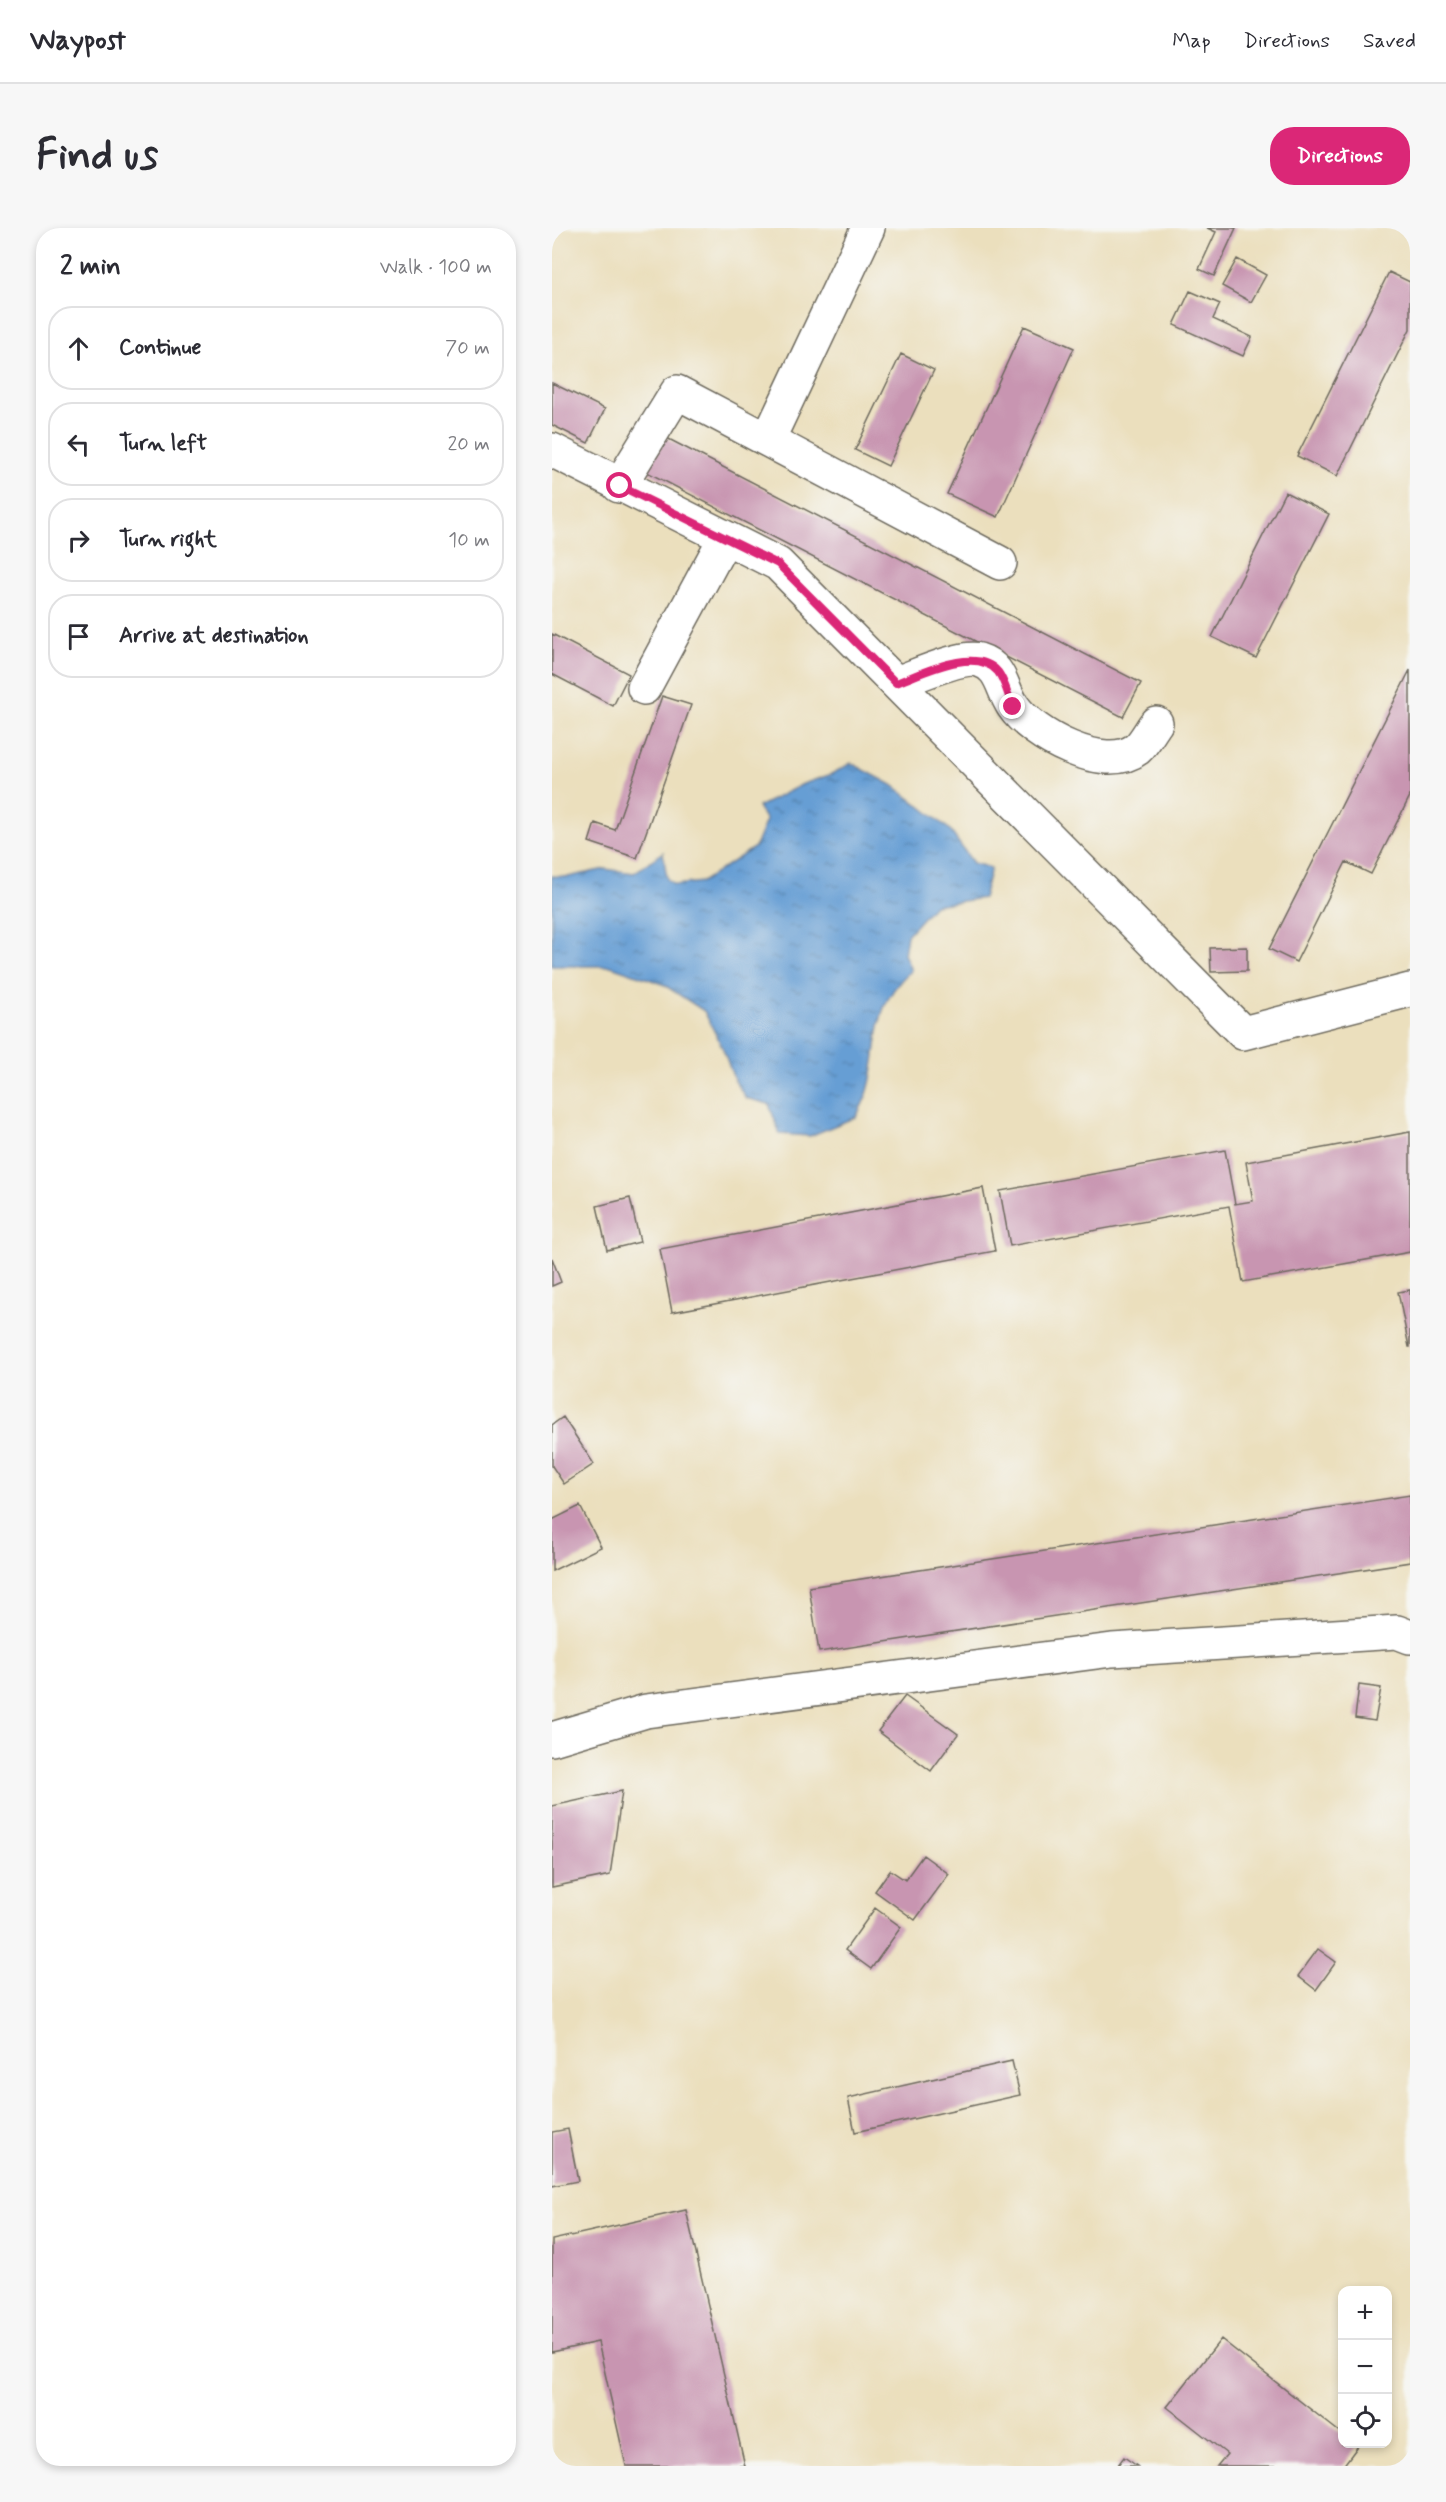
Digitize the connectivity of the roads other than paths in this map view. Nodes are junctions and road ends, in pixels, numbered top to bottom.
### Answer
1 (868, 228) edge
2 (768, 440) junction
3 (552, 450) edge
4 (620, 486) junction
5 (725, 538) junction
6 (1000, 563) dead end
7 (896, 683) junction
8 (644, 688) dead end
9 (1156, 723) dead end
10 (1410, 990) edge
11 (1410, 1637) edge
12 (552, 1739) edge

1 - 2 street
2 - 4 street
2 - 6 street
3 - 4 street
4 - 5 street
5 - 7 street
5 - 8 street
7 - 9 street
7 - 10 street
11 - 12 street

